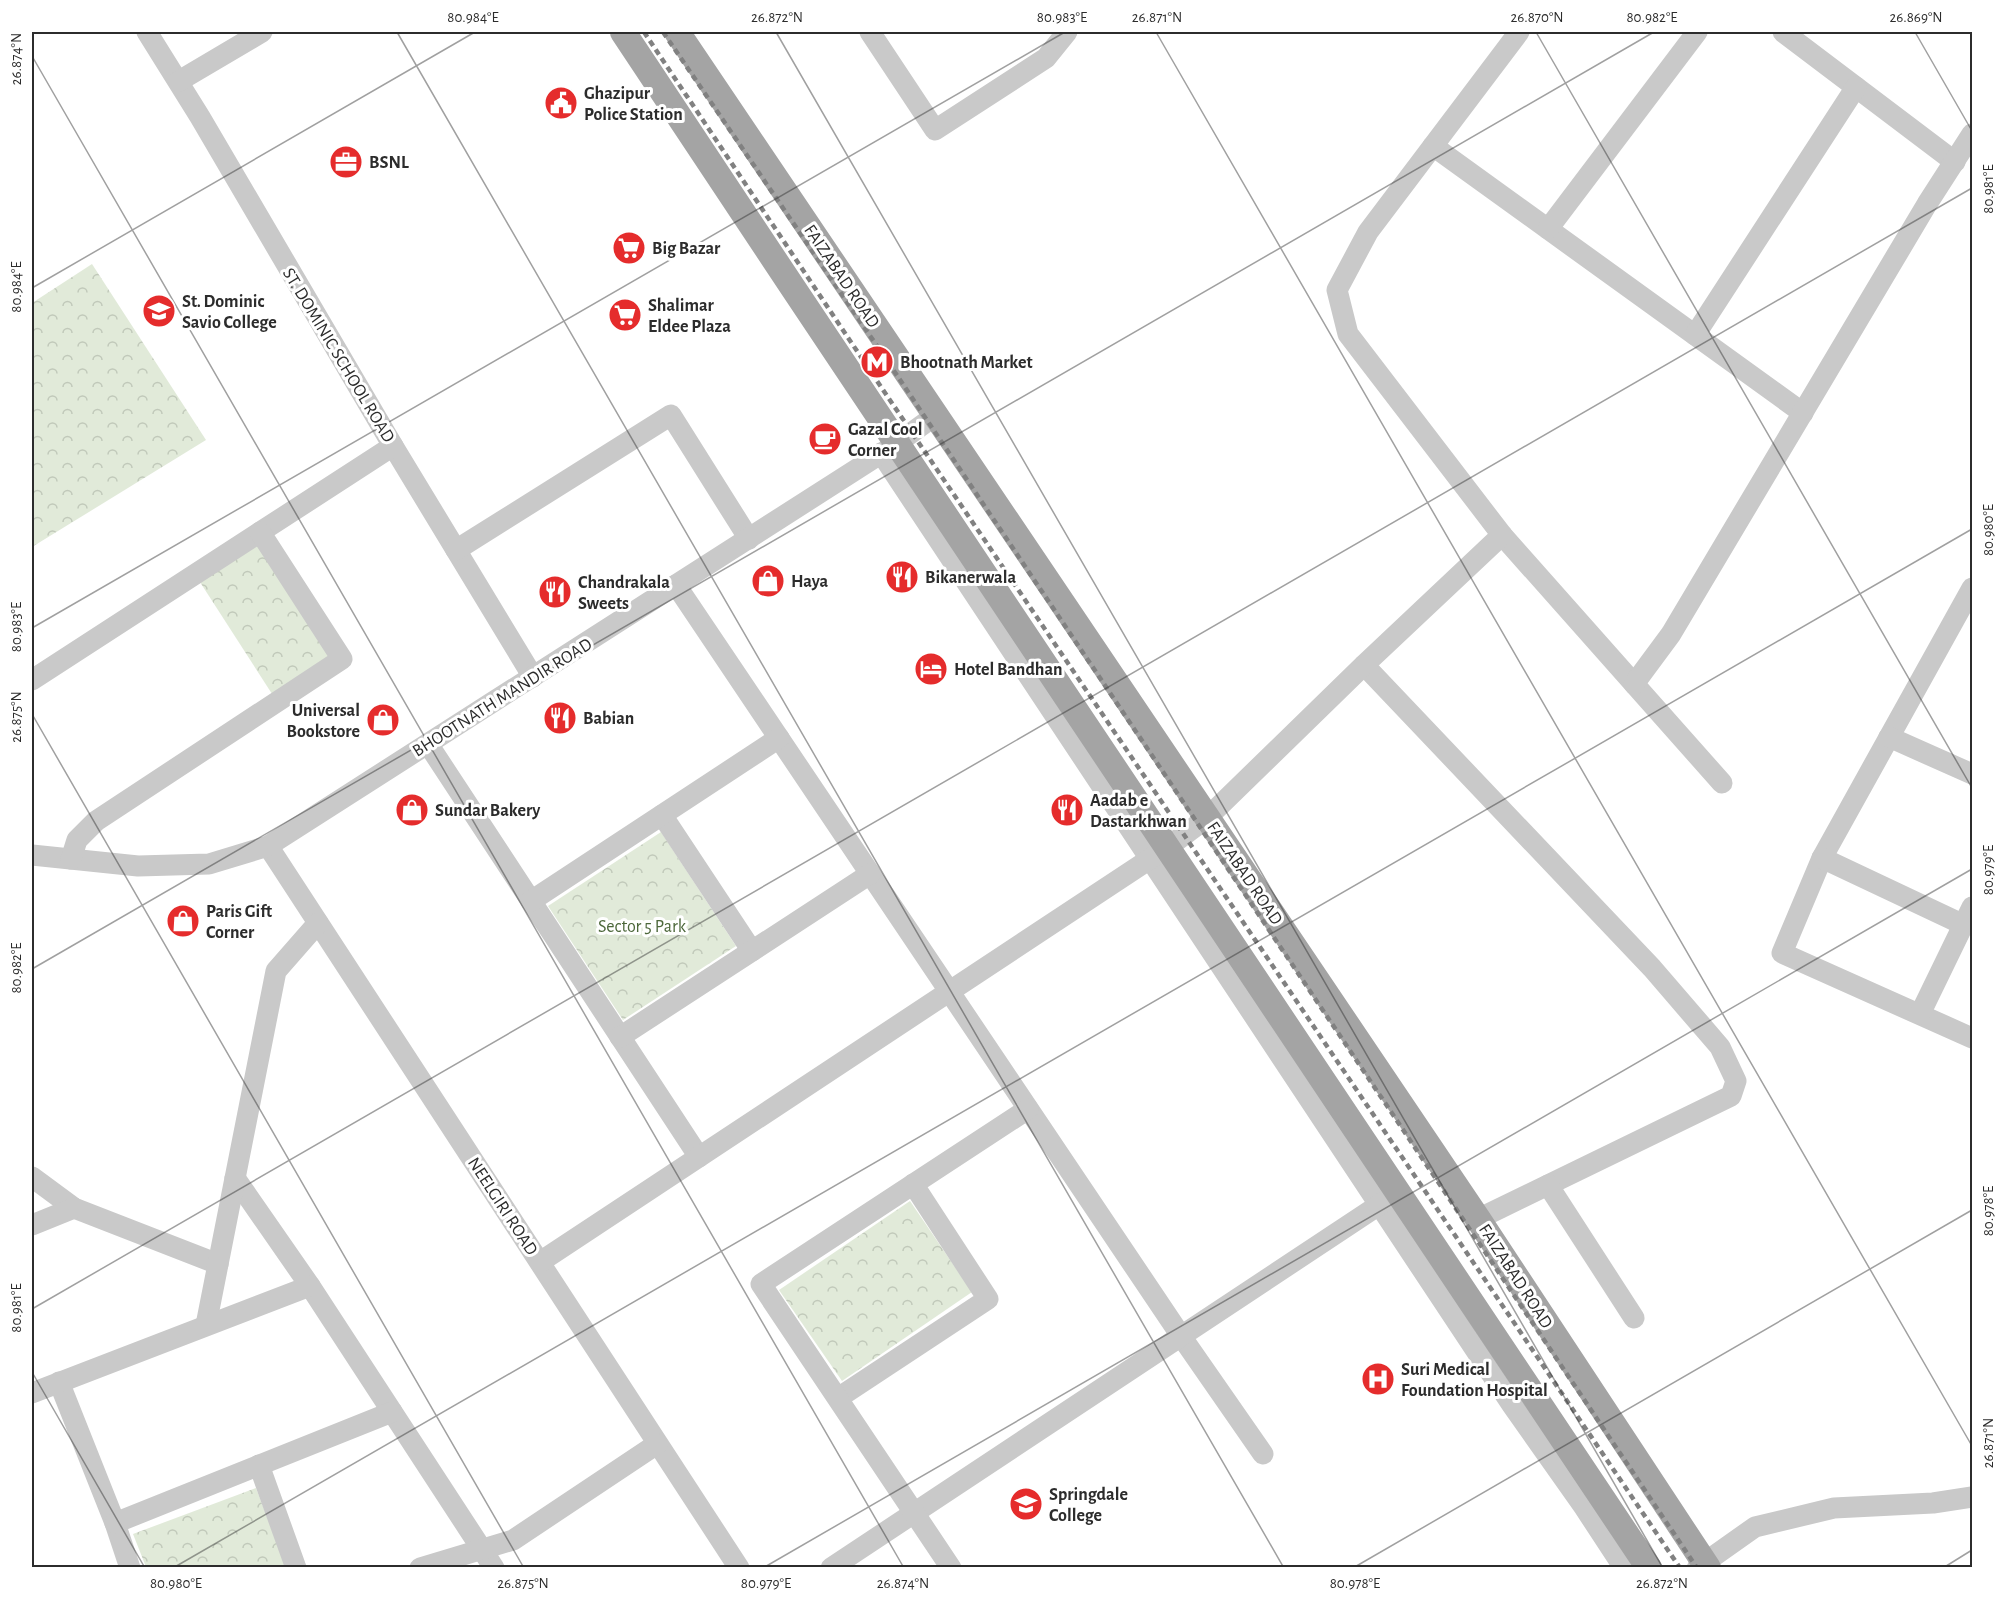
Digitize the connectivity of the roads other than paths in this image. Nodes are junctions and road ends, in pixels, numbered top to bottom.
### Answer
1 (147, 32) edge
2 (262, 32) edge
3 (623, 32) edge
4 (870, 32) edge
5 (1067, 32) edge
6 (1519, 32) edge
7 (1697, 32) edge
8 (1783, 32) edge
9 (685, 34) edge
10 (179, 81) junction
11 (1856, 87) junction
12 (1972, 134) edge
13 (1433, 146) junction
14 (1954, 162) junction
15 (1548, 229) junction
16 (1695, 335) junction
17 (1803, 414) junction
18 (936, 415) junction
19 (393, 446) junction
20 (888, 448) junction
21 (260, 532) junction
22 (1502, 535) junction
23 (748, 539) junction
24 (456, 550) junction
25 (676, 585) junction
26 (1972, 588) edge
27 (1364, 665) junction
28 (534, 677) junction
29 (32, 680) edge
30 (1634, 684) junction
31 (1889, 737) junction
32 (779, 738) junction
33 (428, 744) junction
34 (1972, 774) edge
35 (1722, 783) dead end
36 (662, 815) junction
37 (1208, 817) junction
38 (268, 846) junction
39 (1159, 853) junction
40 (32, 855) edge
41 (1822, 858) junction
42 (71, 859) junction
43 (870, 874) junction
44 (531, 901) junction
45 (1968, 916) edge
46 (318, 922) junction
47 (752, 951) junction
48 (949, 991) junction
49 (1920, 1014) junction
50 (620, 1037) junction
51 (1972, 1038) edge
52 (1028, 1109) junction
53 (699, 1157) junction
54 (32, 1177) edge
55 (235, 1178) junction
56 (913, 1184) junction
57 (1548, 1185) junction
58 (1389, 1198) junction
59 (74, 1208) junction
60 (1478, 1219) junction
61 (32, 1225) edge
62 (540, 1262) junction
63 (218, 1264) junction
64 (310, 1286) junction
65 (1634, 1318) dead end
66 (206, 1325) junction
67 (1181, 1336) junction
68 (59, 1382) junction
69 (32, 1392) edge
70 (837, 1398) junction
71 (392, 1412) junction
72 (657, 1444) junction
73 (1263, 1454) dead end
74 (259, 1465) junction
75 (1972, 1497) edge
76 (914, 1512) junction
77 (115, 1523) junction
78 (482, 1549) junction
79 (1703, 1566) edge
80 (130, 1568) edge
81 (296, 1568) edge
82 (420, 1568) edge
83 (494, 1568) edge
84 (739, 1568) edge
85 (831, 1568) edge
86 (951, 1568) edge
87 (1624, 1568) edge
88 (1649, 1568) edge

1 - 10 street, ST. DOMINIC SCHOOL ROAD
2 - 10 street
3 - 20 main road
4 - 5 street
6 - 13 street
7 - 15 street
8 - 11 street
9 - 18 main road, FAIZABAD ROAD
10 - 19 street, ST. DOMINIC SCHOOL ROAD
11 - 14 street
11 - 16 street
12 - 14 street
13 - 15 street
13 - 22 street
14 - 17 street
15 - 16 street
16 - 17 street
17 - 30 street
18 - 20 street, BHOOTNATH MANDIR ROAD
18 - 37 main road, FAIZABAD ROAD
19 - 21 street
19 - 24 street, ST. DOMINIC SCHOOL ROAD
20 - 23 street, BHOOTNATH MANDIR ROAD
20 - 39 main road
21 - 29 street
21 - 42 street
22 - 27 street
22 - 30 street
23 - 24 street
23 - 25 street, BHOOTNATH MANDIR ROAD
24 - 28 street, ST. DOMINIC SCHOOL ROAD
25 - 28 street, BHOOTNATH MANDIR ROAD
25 - 32 street
26 - 31 street
27 - 37 street
27 - 57 street
28 - 33 street, BHOOTNATH MANDIR ROAD
30 - 35 street
31 - 34 street
31 - 41 street
32 - 36 street
32 - 43 street
33 - 38 street, BHOOTNATH MANDIR ROAD
33 - 44 street
36 - 44 street
36 - 47 street
37 - 39 street
37 - 60 main road, FAIZABAD ROAD
38 - 42 street, BHOOTNATH MANDIR ROAD
38 - 46 street, NEELGIRI ROAD
39 - 48 street
39 - 58 main road
40 - 42 street, BHOOTNATH MANDIR ROAD
41 - 45 street
41 - 49 street
43 - 47 street
43 - 48 street
44 - 50 street
45 - 49 street
46 - 55 street
46 - 62 street, NEELGIRI ROAD
47 - 50 street
48 - 52 street
48 - 53 street
49 - 51 street
50 - 53 street
52 - 56 street
52 - 67 street
53 - 62 street
54 - 59 street
55 - 63 street
55 - 64 street
56 - 70 street
56 - 70 street
57 - 60 street
57 - 65 street
58 - 67 street
58 - 87 street
58 - 88 main road
59 - 61 street
59 - 63 street
60 - 79 main road, FAIZABAD ROAD
62 - 72 street, NEELGIRI ROAD
63 - 66 street
64 - 66 street
64 - 71 street
66 - 68 street
67 - 73 street
67 - 76 street
68 - 69 street
68 - 77 street
70 - 76 street
71 - 74 street
71 - 78 street
72 - 78 street
72 - 84 street, NEELGIRI ROAD
74 - 77 street
74 - 81 street
75 - 79 street
76 - 85 street
76 - 86 street
77 - 80 street
78 - 82 street
78 - 83 street

